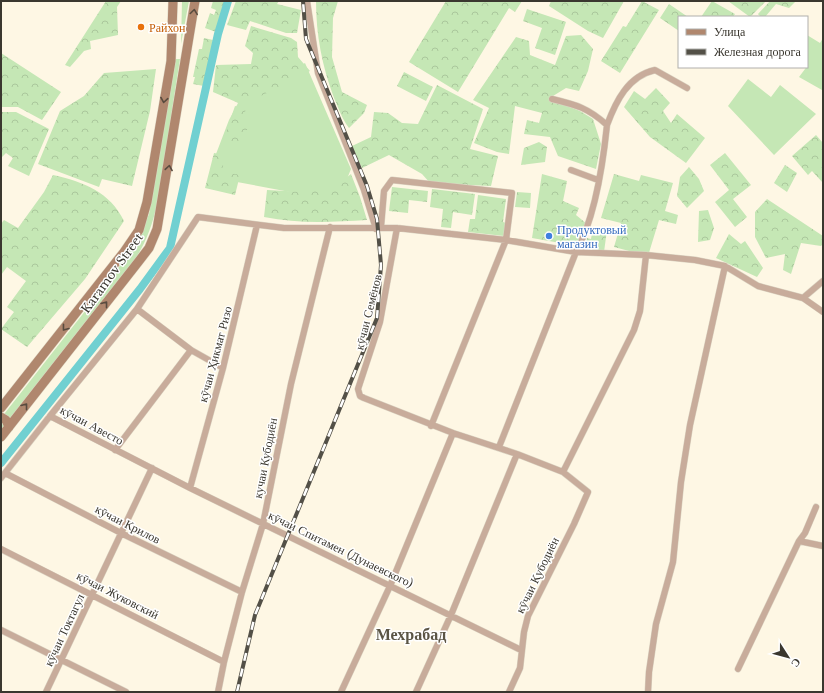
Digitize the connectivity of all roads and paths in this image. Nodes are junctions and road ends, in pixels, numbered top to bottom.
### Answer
1 (173, 1) edge
2 (196, 1) edge
3 (307, 1) edge
4 (687, 88) dead end
5 (552, 99) dead end
6 (607, 125) junction
7 (571, 170) dead end
8 (598, 180) junction
9 (257, 225) junction
10 (330, 228) junction
11 (379, 228) junction
12 (397, 228) junction
13 (506, 240) junction
14 (576, 252) junction
15 (646, 255) junction
16 (725, 266) junction
17 (823, 281) edge
18 (803, 298) junction
19 (137, 308) junction
20 (823, 312) edge
21 (190, 350) junction
22 (223, 368) junction
23 (1, 408) edge
24 (50, 416) junction
25 (1, 417) edge
26 (431, 426) junction
27 (9, 427) junction
28 (453, 433) junction
29 (1, 437) edge
30 (499, 447) junction
31 (115, 450) junction
32 (518, 454) junction
33 (152, 468) junction
34 (562, 472) junction
35 (3, 476) edge
36 (190, 488) junction
37 (816, 507) dead end
38 (263, 524) junction
39 (121, 533) junction
40 (799, 541) junction
41 (823, 546) edge
42 (1, 549) edge
43 (390, 586) junction
44 (242, 592) junction
45 (92, 594) junction
46 (451, 615) junction
47 (1, 630) edge
48 (521, 650) junction
49 (63, 660) junction
50 (224, 662) junction
51 (738, 669) dead end
52 (46, 692) edge
53 (126, 692) edge
54 (218, 692) edge
55 (341, 692) edge
56 (416, 692) edge
57 (509, 692) edge
58 (648, 692) edge

1 -> 23 main road, Karamov Street
27 -> 2 main road, Karamov Street
3 - 11 street
4 - 6 street
5 - 6 street
6 - 8 street
7 - 8 street
8 - 14 street
9 - 10 street
9 - 19 street
9 - 22 street, кӯчаи Ҳикмат Ризо
10 - 11 street
10 - 38 street, кучаи Кубодиён
11 - 12 street
11 - 13 street
12 - 13 street
12 - 26 street, кӯчаи Семёнов
13 - 14 street
13 - 26 street
14 - 15 street
14 - 30 street
15 - 16 street
15 - 34 street
16 - 18 street
16 - 58 street
17 - 18 street
18 - 20 street
19 - 21 street
19 - 24 street
21 - 22 street
21 - 31 street
22 - 36 street, кӯчаи Ҳикмат Ризо
24 - 31 street, кӯчаи Авесто
24 - 35 street, кӯчаи Авесто
25 - 27 main road
26 - 28 street
27 - 29 main road, Karamov Street
28 - 30 street
28 - 43 street
30 - 32 street
31 - 33 street, кӯчаи Авесто
32 - 34 street
32 - 46 street
33 - 36 street, кӯчаи Спитамен (Дунаевского)
33 - 39 street, кӯчаи Токтагул
34 - 48 street, кӯчаи Қубодиён
35 - 39 street, кӯчаи Крилов
36 - 38 street, кӯчаи Спитамен (Дунаевского)
37 - 40 street
38 - 43 street, кӯчаи Спитамен (Дунаевского)
38 - 44 street, кучаи Кубодиён
39 - 44 street, кӯчаи Крилов
39 - 45 street, кӯчаи Токтагул
40 - 41 street
40 - 51 street
42 - 45 street, кӯчаи Жуковский
43 - 46 street, кӯчаи Спитамен (Дунаевского)
43 - 55 street
44 - 50 street, кучаи Кубодиён
45 - 49 street, кӯчаи Токтагул
45 - 50 street, кӯчаи Жуковский
46 - 48 street, кӯчаи Спитамен (Дунаевского)
46 - 56 street
47 - 49 street
48 - 57 street, кӯчаи Қубодиён
49 - 52 street, кӯчаи Токтагул
49 - 53 street
50 - 54 street, кучаи Кубодиён

